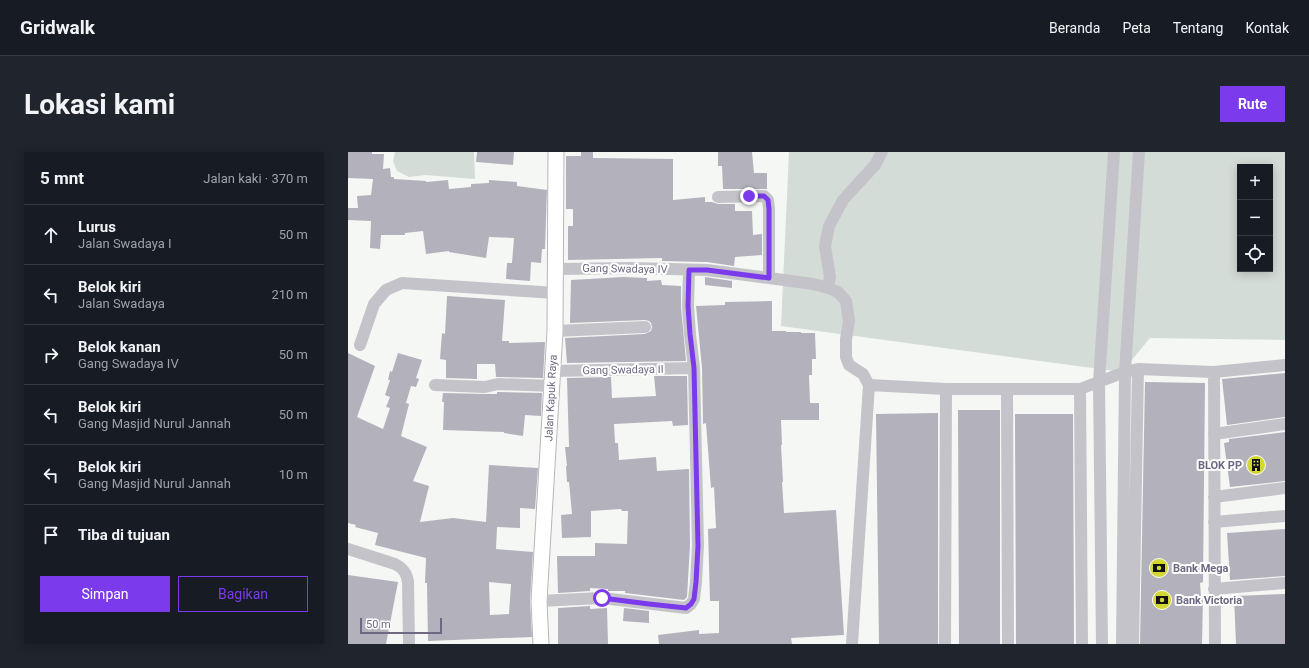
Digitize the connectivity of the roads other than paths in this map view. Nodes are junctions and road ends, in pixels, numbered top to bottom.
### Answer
1 (556, 152) edge
2 (882, 152) edge
3 (1114, 152) edge
4 (1139, 152) edge
5 (718, 197) dead end
6 (556, 269) junction
7 (689, 270) junction
8 (769, 278) junction
9 (828, 288) junction
10 (556, 293) junction
11 (644, 327) dead end
12 (555, 331) junction
13 (360, 345) dead end
14 (1285, 365) edge
15 (694, 368) junction
16 (1138, 369) junction
17 (1124, 372) junction
18 (1214, 372) junction
19 (553, 378) junction
20 (866, 379) junction
21 (1100, 382) junction
22 (435, 386) dead end
23 (1080, 388) junction
24 (946, 389) junction
25 (1008, 389) junction
26 (1285, 424) edge
27 (1214, 434) junction
28 (1285, 488) edge
29 (1214, 497) junction
30 (1285, 516) edge
31 (1214, 522) junction
32 (348, 549) edge
33 (1285, 582) edge
34 (1214, 589) junction
35 (540, 601) junction
36 (409, 644) edge
37 (541, 644) edge
38 (852, 644) edge
39 (945, 644) edge
40 (1008, 644) edge
41 (1082, 644) edge
42 (1102, 644) edge
43 (1122, 644) edge
44 (1133, 644) edge
45 (1215, 644) edge

1 - 6 main road, Jalan Kapuk Raya
2 - 9 street
3 - 21 street
4 - 17 street
5 - 8 street
6 - 7 street, Gang Swadaya IV
6 - 10 main road, Jalan Kapuk Raya
7 - 8 street, Gang Swadaya IV
7 - 15 street
8 - 9 street, Gang Swadaya IV
9 - 20 street, Gang Swadaya IV
10 - 12 main road, Jalan Kapuk Raya
10 - 13 street
11 - 12 street
12 - 19 main road, Jalan Kapuk Raya
14 - 18 street
15 - 19 street, Gang Swadaya II
15 - 35 street
16 - 17 street
16 - 18 street
16 - 44 street
17 - 21 street
17 - 43 street
18 - 27 street
19 - 22 street, Gang Swadaya II
19 - 35 main road, Jalan Kapuk Raya
20 - 24 street
20 - 38 street
21 - 23 street
21 - 42 street
23 - 25 street
23 - 41 street
24 - 25 street
24 - 39 street
25 - 40 street
26 - 27 street
27 - 29 street
28 - 29 street
29 - 31 street
30 - 31 street
31 - 34 street
32 - 36 street
33 - 34 street
34 - 45 street
35 - 37 main road, Jalan Kapuk Raya

